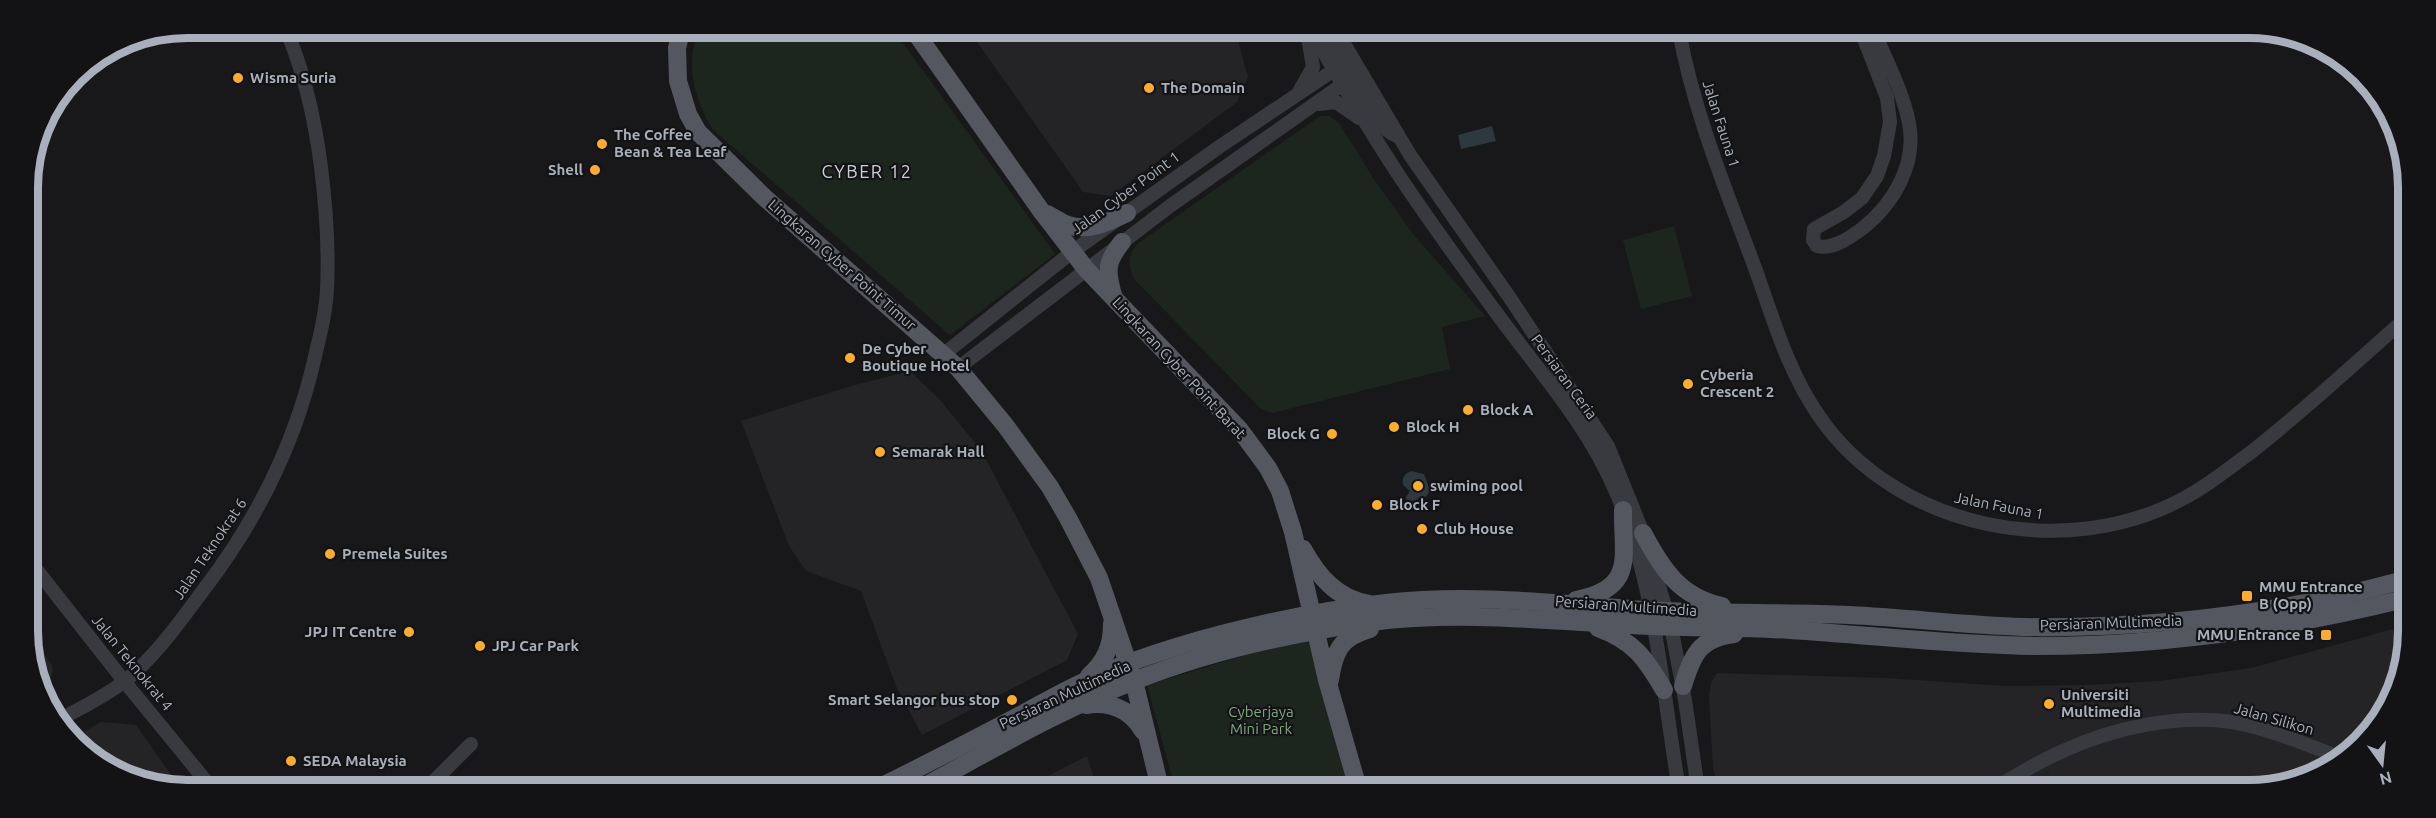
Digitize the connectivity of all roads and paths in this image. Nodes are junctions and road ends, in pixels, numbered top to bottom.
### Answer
1 (288, 37) edge
2 (680, 37) edge
3 (919, 37) edge
4 (1310, 37) edge
5 (1314, 37) edge
6 (1328, 37) edge
7 (1340, 37) edge
8 (1680, 37) edge
9 (1863, 37) edge
10 (1876, 37) edge
11 (1340, 70) junction
12 (1342, 84) junction
13 (1297, 96) junction
14 (1314, 105) junction
15 (1369, 128) junction
16 (1399, 137) junction
17 (1910, 146) junction
18 (1884, 156) junction
19 (1042, 212) junction
20 (1127, 213) junction
21 (1122, 242) junction
22 (1072, 252) junction
23 (1086, 268) junction
24 (1113, 297) junction
25 (2398, 325) edge
26 (945, 354) junction
27 (958, 368) junction
28 (1623, 510) junction
29 (1293, 532) junction
30 (1644, 533) junction
31 (38, 571) edge
32 (2398, 582) edge
33 (2398, 600) edge
34 (1372, 604) junction
35 (2375, 606) junction
36 (2398, 608) edge
37 (1111, 611) junction
38 (1561, 611) junction
39 (1774, 613) junction
40 (1494, 616) junction
41 (1660, 618) junction
42 (1313, 623) junction
43 (1792, 630) junction
44 (1128, 663) junction
45 (124, 681) junction
46 (1134, 681) junction
47 (1683, 686) junction
48 (1074, 687) junction
49 (1329, 689) junction
50 (1664, 690) junction
51 (1076, 706) junction
52 (64, 716) edge
53 (1150, 743) junction
54 (471, 744) dead end
55 (2333, 755) edge
56 (205, 780) edge
57 (435, 780) edge
58 (894, 780) edge
59 (936, 780) edge
60 (1158, 780) edge
61 (1356, 780) edge
62 (1678, 780) edge
63 (1697, 780) edge
64 (2009, 780) edge

1 - 45 street, Jalan Teknokrat 6
2 - 26 main road, Lingkaran Cyber Point Timur
3 - 19 main road, Lingkaran Cyber Point Barat
4 - 13 street
5 - 11 street
6 - 11 street
7 - 16 street, Persiaran Ceria
8 - 25 street, Jalan Fauna 1
9 - 18 street
10 - 17 street
11 - 12 street
11 - 13 street, Jalan Cyber Point 1
11 - 16 street
12 - 14 street
12 - 15 street, Persiaran Ceria
13 - 20 street, Jalan Cyber Point 1
14 - 15 street
14 - 21 street
15 - 28 street, Persiaran Ceria
16 - 30 street, Persiaran Ceria
17 - 18 street
17 - 18 street
19 - 20 main road
19 - 22 main road, Lingkaran Cyber Point Barat
20 - 22 street, Jalan Cyber Point 1
21 - 23 street
21 - 24 main road
22 - 23 main road, Lingkaran Cyber Point Barat
22 - 26 street, Jalan Cyber Point 1
23 - 24 main road, Lingkaran Cyber Point Barat
23 - 27 street
24 - 29 main road, Lingkaran Cyber Point Barat
26 - 27 main road, Lingkaran Cyber Point Timur
27 - 37 main road, Lingkaran Cyber Point Timur
28 - 38 main road
28 - 41 street, Persiaran Ceria
29 - 34 main road
29 - 42 main road, Lingkaran Cyber Point Barat
30 - 39 main road
30 - 41 street, Persiaran Ceria
31 - 45 street, Jalan Teknokrat 4
32 - 39 main road, Persiaran Multimedia
33 - 35 main road, Persiaran Multimedia
34 - 38 main road, Persiaran Multimedia
34 - 42 main road, Persiaran Multimedia
35 - 36 main road
35 - 43 main road, Persiaran Multimedia
37 - 44 main road, Lingkaran Cyber Point Timur
37 - 48 main road
38 - 40 main road, Persiaran Multimedia
38 - 41 main road, Persiaran Multimedia
38 - 50 main road
39 - 41 main road, Persiaran Multimedia
40 - 42 main road, Persiaran Multimedia
40 - 49 main road
41 - 43 main road, Persiaran Multimedia
41 - 47 street, Persiaran Ceria
41 - 50 street, Persiaran Ceria
42 - 44 main road, Persiaran Multimedia
42 - 46 main road, Persiaran Multimedia
42 - 49 main road, Lingkaran Cyber Point Barat
43 - 47 main road
44 - 46 main road, Lingkaran Cyber Point Timur
44 - 48 main road, Persiaran Multimedia
45 - 52 street, Jalan Teknokrat 6
45 - 56 street, Jalan Teknokrat 4
46 - 51 main road, Persiaran Multimedia
46 - 53 main road, Lingkaran Cyber Point Timur
47 - 63 street, Persiaran Ceria
48 - 58 main road, Persiaran Multimedia
49 - 61 main road, Lingkaran Cyber Point Barat
50 - 62 street, Persiaran Ceria
51 - 53 main road
51 - 59 main road, Persiaran Multimedia
53 - 60 main road, Lingkaran Cyber Point Timur
54 - 57 street
55 - 64 street, Jalan Silikon

